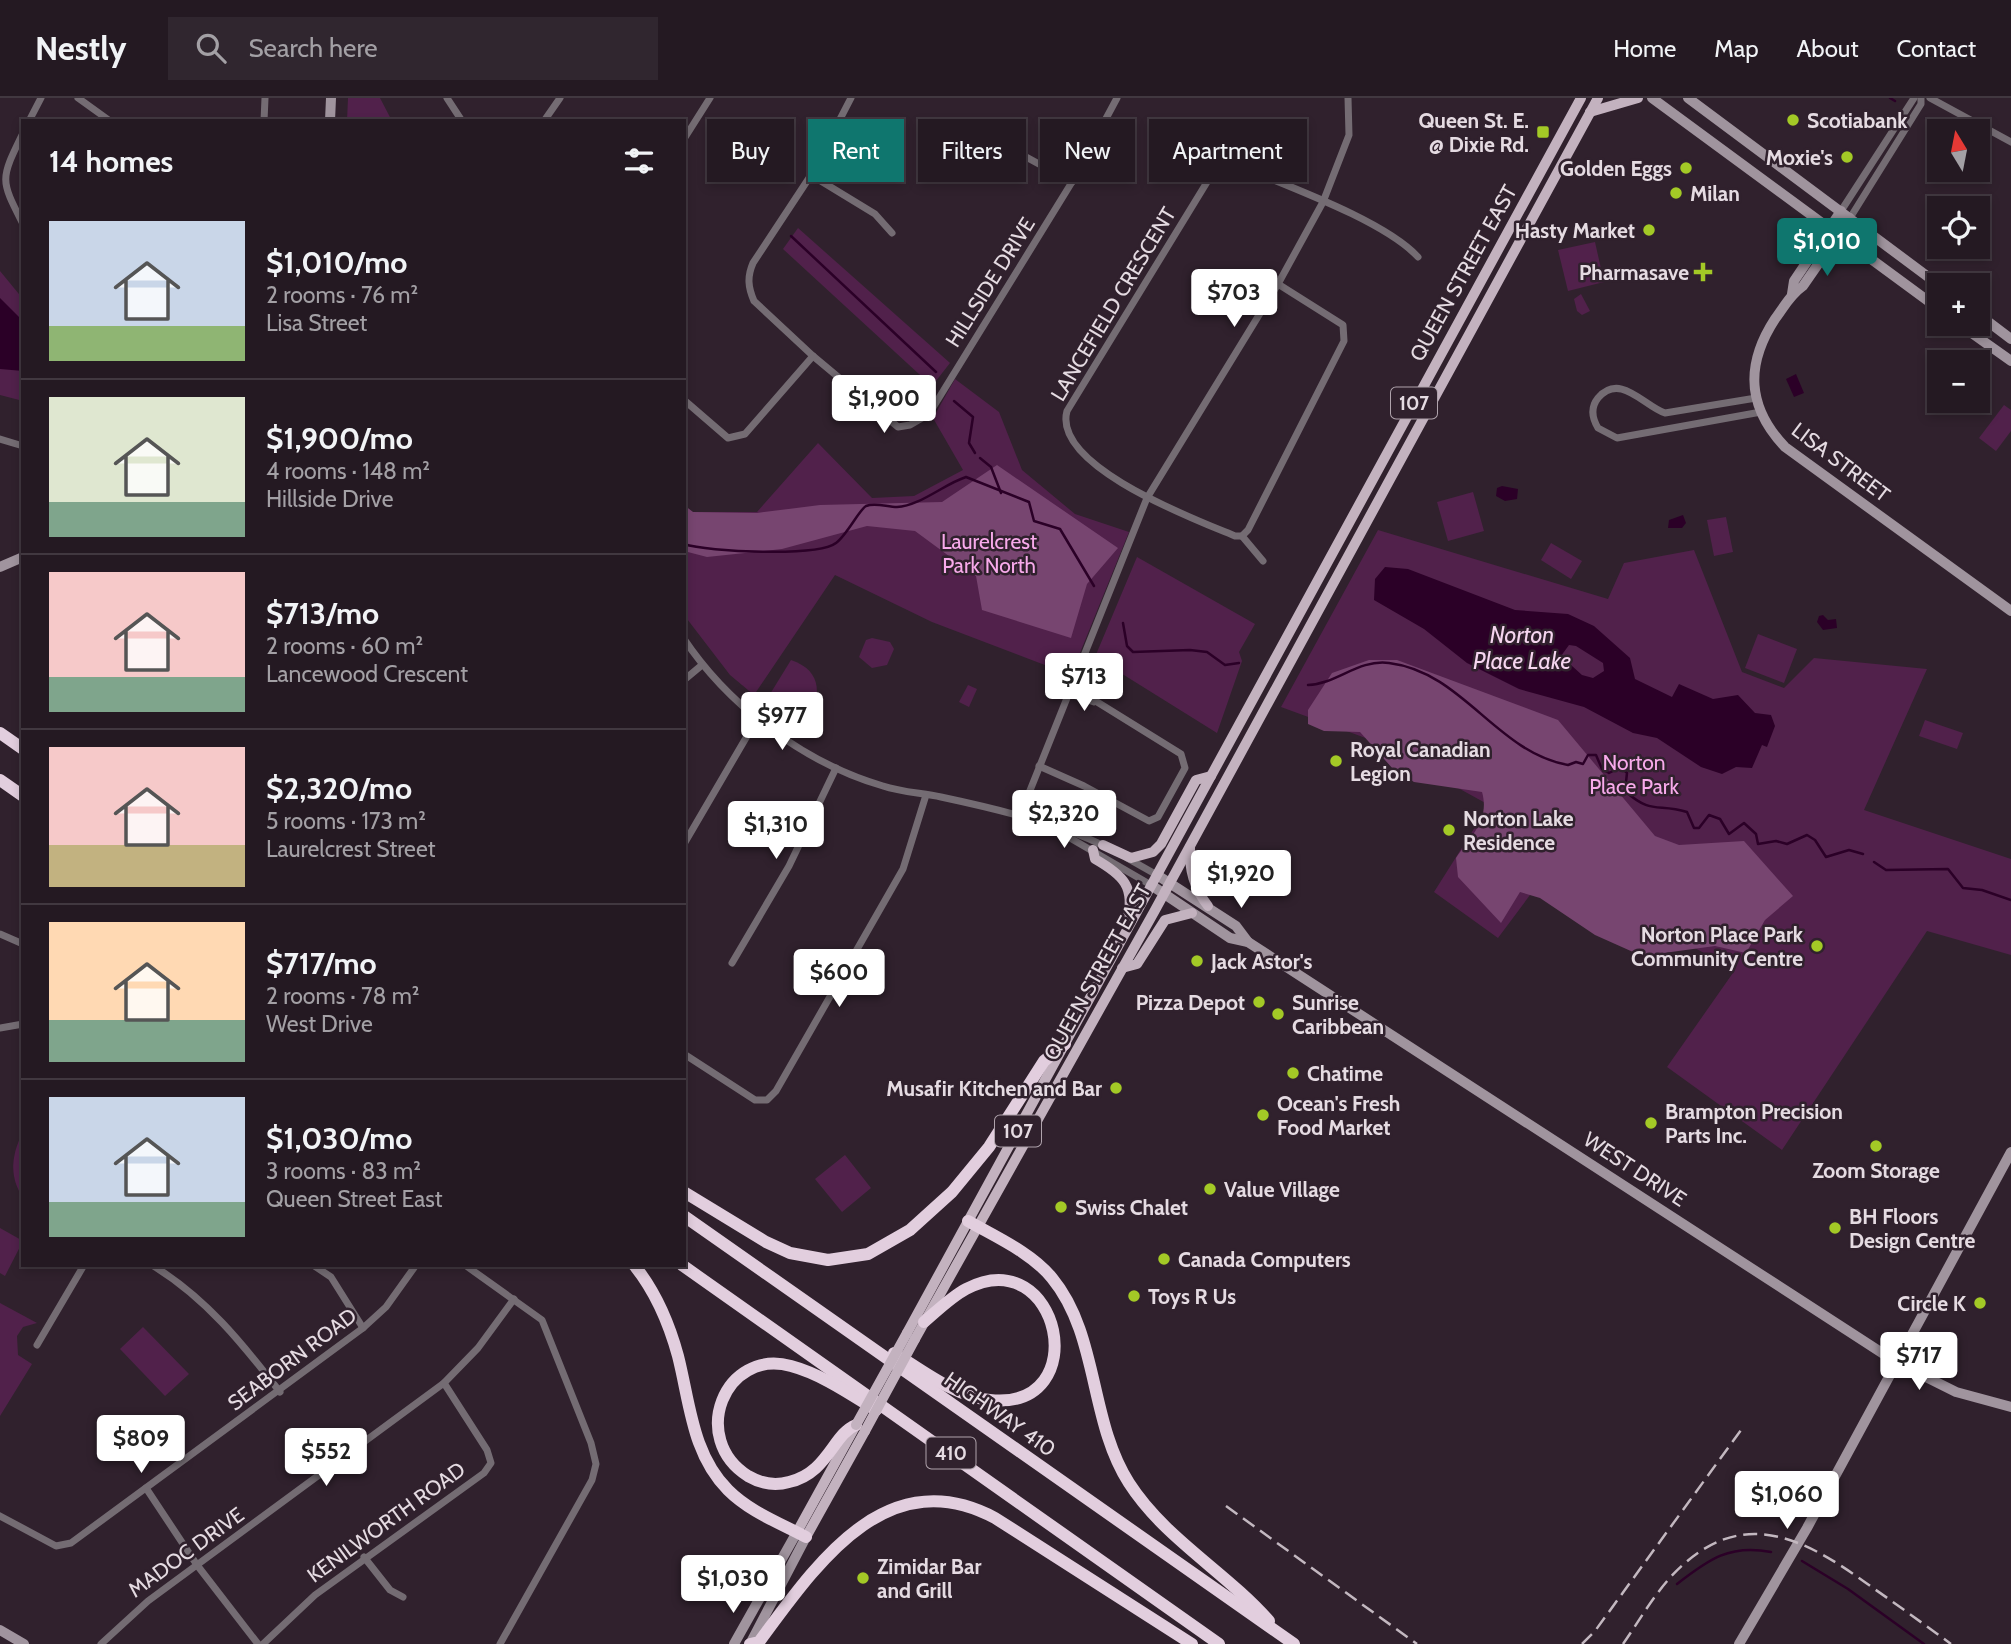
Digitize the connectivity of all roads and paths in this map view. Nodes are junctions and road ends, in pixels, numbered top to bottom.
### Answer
1 (41, 98) edge
2 (78, 98) edge
3 (265, 98) edge
4 (331, 98) edge
5 (447, 98) edge
6 (560, 98) edge
7 (710, 98) edge
8 (851, 98) edge
9 (1117, 98) edge
10 (1348, 98) edge
11 (1581, 98) edge
12 (1598, 98) edge
13 (1638, 98) edge
14 (1653, 98) edge
15 (1688, 98) edge
16 (1914, 98) edge
17 (1921, 98) edge
18 (1930, 98) edge
19 (1590, 112) junction
20 (30, 119) edge
21 (107, 119) edge
22 (264, 119) edge
23 (330, 119) edge
24 (461, 119) edge
25 (545, 119) edge
26 (840, 119) edge
27 (1106, 119) edge
28 (686, 136) edge
29 (21, 137) edge
30 (2011, 142) edge
31 (808, 180) edge
32 (822, 182) edge
33 (1072, 182) edge
34 (1323, 201) junction
35 (1841, 211) junction
36 (1850, 218) junction
37 (21, 221) edge
38 (1832, 232) junction
39 (892, 233) dead end
40 (1418, 257) dead end
41 (1927, 276) edge
42 (1278, 284) junction
43 (1927, 300) edge
44 (1990, 323) edge
45 (1976, 336) edge
46 (2011, 339) edge
47 (813, 356) junction
48 (2011, 361) edge
49 (1756, 398) junction
50 (686, 402) edge
51 (1413, 405) junction
52 (1684, 412) junction
53 (1760, 412) junction
54 (1687, 425) junction
55 (0, 439) edge
56 (1409, 444) junction
57 (21, 445) edge
58 (1147, 498) junction
59 (1242, 536) junction
60 (21, 558) edge
61 (1263, 561) dead end
62 (0, 567) edge
63 (2011, 611) edge
64 (686, 642) edge
65 (702, 665) junction
66 (686, 678) edge
67 (1071, 690) junction
68 (757, 719) junction
69 (0, 733) edge
70 (21, 748) edge
71 (1039, 766) junction
72 (836, 768) junction
73 (1211, 776) junction
74 (0, 780) edge
75 (926, 794) junction
76 (21, 795) edge
77 (1019, 818) junction
78 (686, 841) edge
79 (1191, 843) junction
80 (1098, 848) junction
81 (1154, 880) junction
82 (1169, 882) junction
83 (1163, 894) junction
84 (1208, 906) junction
85 (1192, 913) junction
86 (0, 934) edge
87 (1123, 937) junction
88 (1248, 942) junction
89 (21, 943) edge
90 (732, 963) dead end
91 (1122, 968) junction
92 (21, 1024) edge
93 (0, 1028) edge
94 (1065, 1044) junction
95 (686, 1056) edge
96 (2011, 1152) edge
97 (686, 1193) edge
98 (686, 1217) edge
99 (973, 1224) junction
100 (83, 1267) edge
101 (155, 1267) edge
102 (316, 1267) edge
103 (415, 1267) edge
104 (468, 1267) edge
105 (635, 1267) edge
106 (685, 1267) edge
107 (514, 1299) junction
108 (924, 1322) junction
109 (363, 1328) junction
110 (911, 1336) junction
111 (858, 1337) junction
112 (37, 1345) dead end
113 (1896, 1362) junction
114 (444, 1383) junction
115 (280, 1392) junction
116 (2011, 1407) edge
117 (915, 1427) junction
118 (860, 1428) junction
119 (146, 1488) junction
120 (0, 1516) edge
121 (802, 1534) junction
122 (364, 1557) junction
123 (197, 1565) junction
124 (402, 1597) dead end
125 (0, 1630) edge
126 (1288, 1640) edge
127 (24, 1644) edge
128 (101, 1644) edge
129 (260, 1644) edge
130 (500, 1644) edge
131 (734, 1644) edge
132 (750, 1644) edge
133 (1192, 1644) edge
134 (1219, 1644) edge
135 (1739, 1644) edge

1 - 20 street
2 - 21 street
3 - 22 street
4 - 23 street
5 - 24 street
6 - 25 street
7 - 28 street
8 - 26 street, HILLSIDE DRIVE
9 - 27 street, HILLSIDE DRIVE
10 - 34 street
11 - 51 main road, QUEEN STREET EAST / 107
12 - 19 main road, QUEEN STREET EAST / 107
13 - 19 main road
14 - 38 street
15 - 35 street
16 - 35 street, LISA STREET
17 - 36 street, LISA STREET
18 - 30 street
19 - 56 main road, QUEEN STREET EAST / 107
29 - 37 street
31 - 47 street, HILLSIDE DRIVE
32 - 39 street
33 - 47 street, HILLSIDE DRIVE
34 - 40 street, LANCEFIELD CRESCENT
34 - 42 street
34 - 58 street, LANCEFIELD CRESCENT
35 - 36 street
35 - 38 street, LISA STREET
36 - 38 street, LISA STREET
36 - 41 street
38 - 43 street
38 - 49 street, LISA STREET
42 - 58 street
42 - 59 street
44 - 46 street
45 - 48 street
47 - 50 street
49 - 52 street
49 - 53 street, LISA STREET
51 - 56 main road
51 - 73 main road, QUEEN STREET EAST / 107
52 - 54 street
52 - 54 street
53 - 54 street
53 - 63 street, LISA STREET
55 - 57 street
56 - 79 main road, QUEEN STREET EAST / 107
58 - 59 street, LANCEFIELD CRESCENT
58 - 67 street
59 - 61 street
60 - 62 street
64 - 65 street
65 - 66 street
65 - 68 street
67 - 71 street
67 - 71 street
68 - 72 street
68 - 78 street
69 - 70 highway
71 - 77 street
72 - 75 street
72 - 90 street
73 - 80 main road
73 - 81 main road, QUEEN STREET EAST / 107
74 - 76 highway
75 - 77 street
75 - 95 street
77 - 80 street
79 - 82 main road, QUEEN STREET EAST / 107
79 - 84 main road
80 - 81 street
80 - 81 street
80 - 87 main road
81 - 82 street, WEST DRIVE
81 - 83 street, WEST DRIVE
81 - 87 main road, QUEEN STREET EAST / 107
82 - 83 main road, QUEEN STREET EAST / 107
82 - 84 street, WEST DRIVE
83 - 85 street, WEST DRIVE
83 - 91 main road, QUEEN STREET EAST / 107
84 - 88 street, WEST DRIVE
85 - 88 street, WEST DRIVE
85 - 91 main road
86 - 89 street
87 - 94 main road, QUEEN STREET EAST / 107
88 - 113 street, WEST DRIVE
91 - 99 main road, QUEEN STREET EAST / 107
92 - 93 street
94 - 97 highway
94 - 99 main road, QUEEN STREET EAST / 107
96 - 113 street
98 - 111 highway, HIGHWAY 410 / 410
99 - 108 main road, QUEEN STREET EAST / 107
99 - 110 main road, QUEEN STREET EAST / 107
99 - 126 highway
100 - 112 street
101 - 115 street
102 - 109 street
103 - 109 street, SEABORN ROAD
104 - 107 street
105 - 121 highway
106 - 117 highway, 410
107 - 114 street, MADOC DRIVE
107 - 130 street
108 - 110 main road, QUEEN STREET EAST / 107
108 - 111 highway
109 - 115 street, SEABORN ROAD
110 - 118 main road, QUEEN STREET EAST / 107, bridge
111 - 126 highway, HIGHWAY 410 / 410
113 - 116 street, WEST DRIVE
113 - 135 street
114 - 122 street, KENILWORTH ROAD
114 - 123 street, MADOC DRIVE
115 - 119 street, SEABORN ROAD
117 - 118 highway
117 - 134 highway, 410
118 - 121 main road, QUEEN STREET EAST
119 - 120 street, SEABORN ROAD
119 - 123 street
121 - 131 street, QUEEN STREET EAST
121 - 132 street, QUEEN STREET EAST
122 - 124 street
122 - 129 street, KENILWORTH ROAD
123 - 128 street, MADOC DRIVE
123 - 129 street
125 - 127 street
132 - 133 highway

